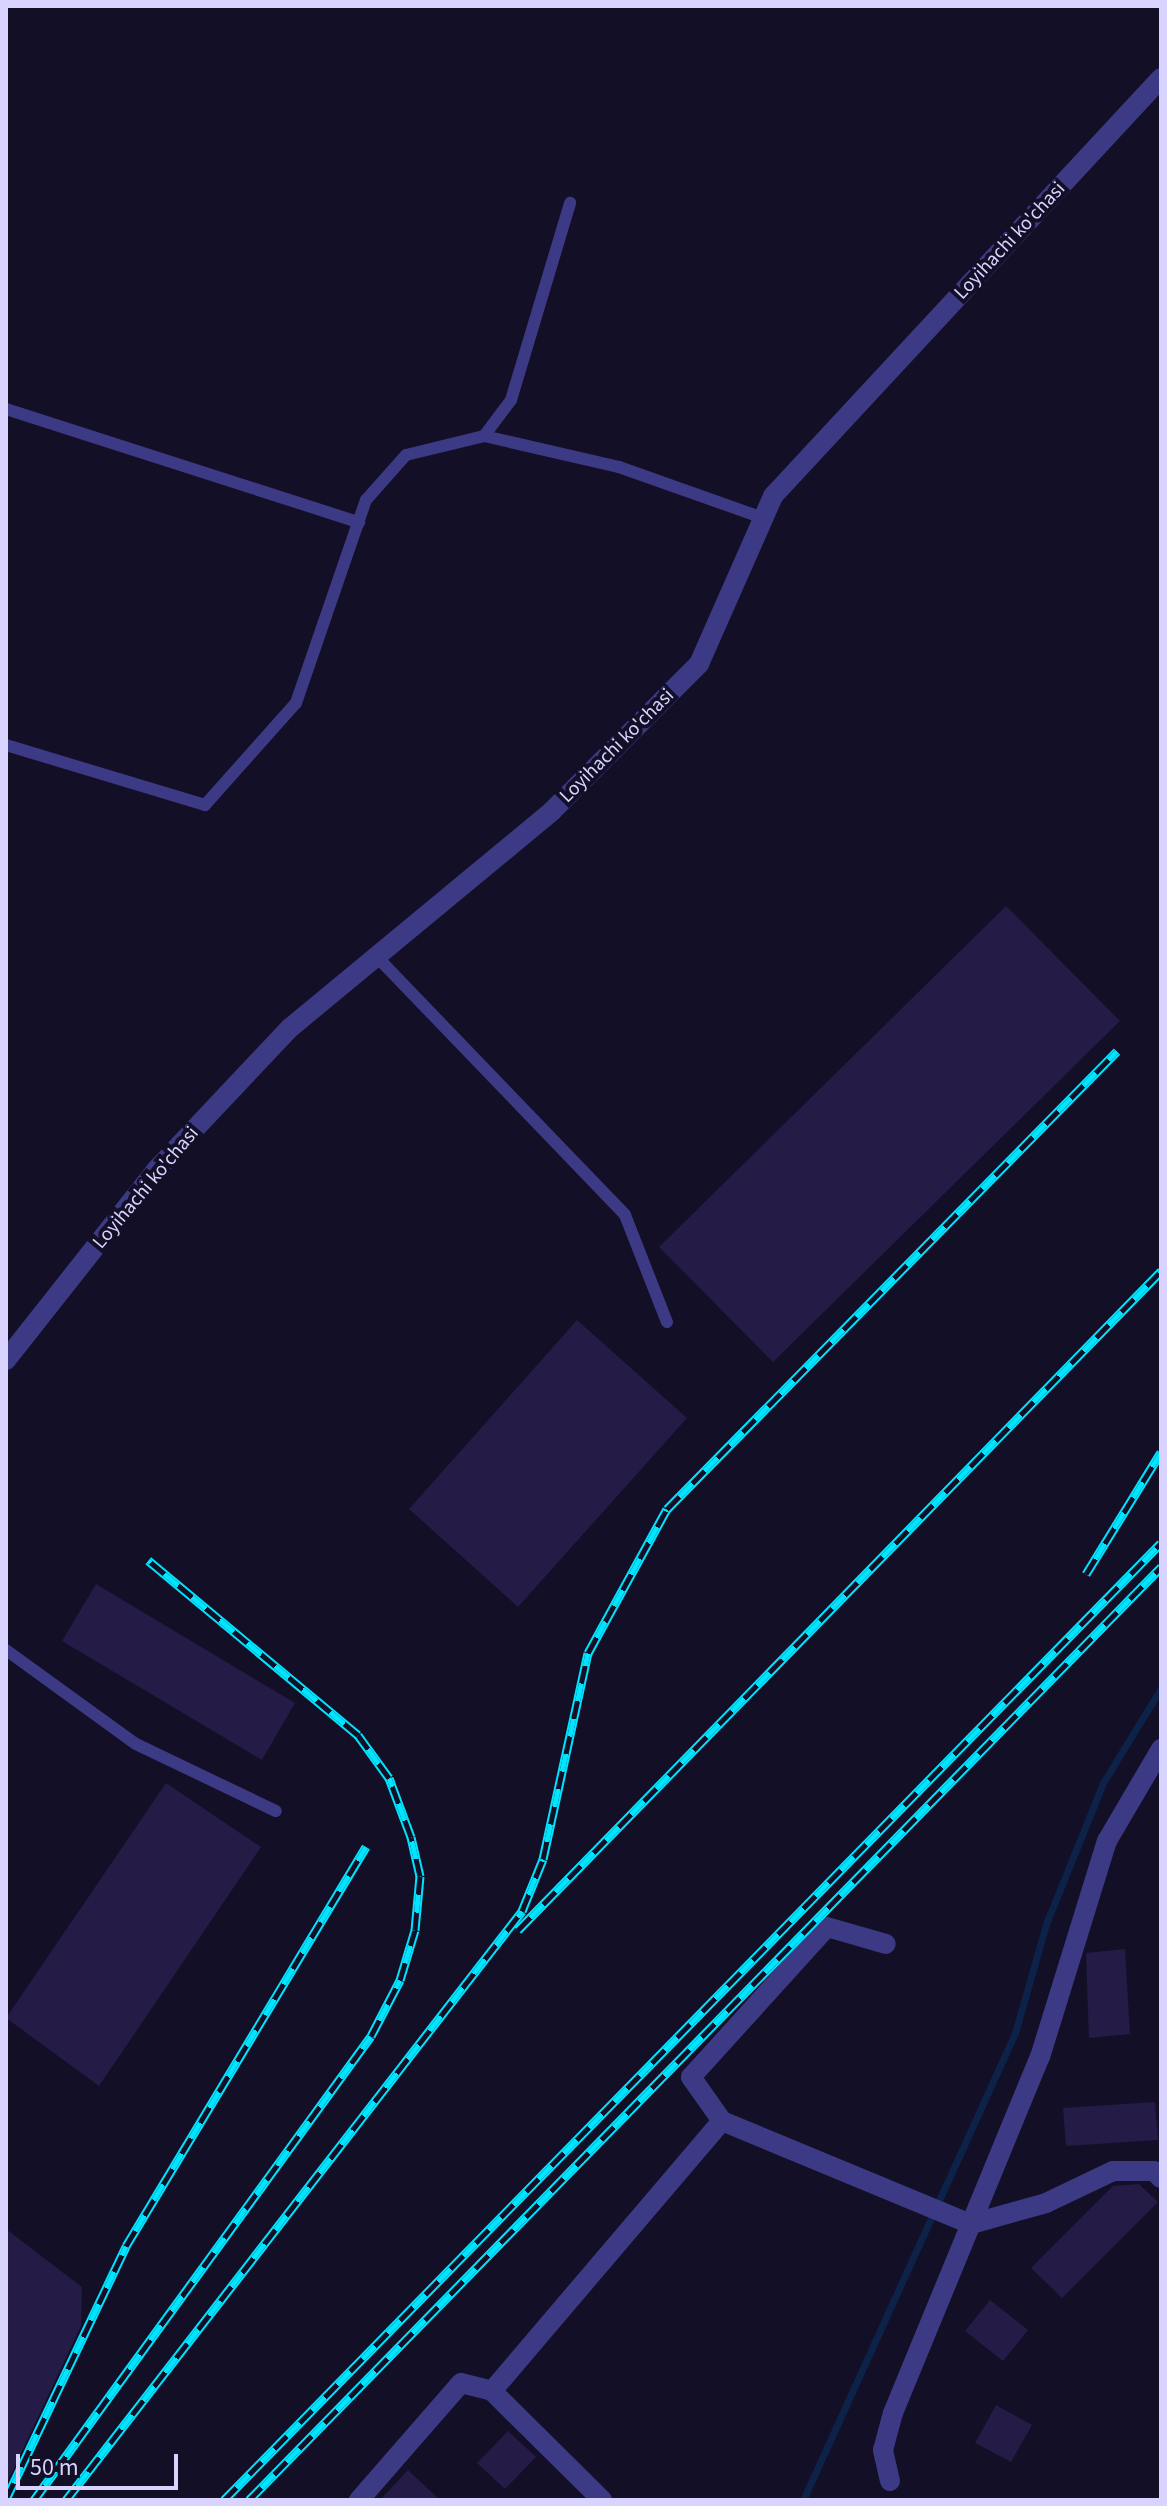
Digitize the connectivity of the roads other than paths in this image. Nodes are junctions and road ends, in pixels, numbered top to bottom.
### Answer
1 (1161, 78) edge
2 (570, 203) dead end
3 (6, 409) edge
4 (484, 436) junction
5 (763, 518) junction
6 (359, 522) junction
7 (6, 745) edge
8 (378, 958) junction
9 (667, 1322) dead end
10 (6, 1360) edge
11 (6, 1650) edge
12 (1161, 1749) edge
13 (276, 1811) dead end
14 (886, 1944) dead end
15 (722, 2121) junction
16 (1161, 2178) edge
17 (971, 2224) junction
18 (492, 2391) junction
19 (890, 2481) dead end
20 (359, 2500) edge
21 (602, 2500) edge

1 - 5 street, Loyihachi ko'chasi
2 - 4 lane
3 - 6 lane
4 - 5 lane
4 - 6 lane
5 - 8 street, Loyihachi ko'chasi
6 - 7 lane
8 - 9 lane
8 - 10 street, Loyihachi ko'chasi
11 - 13 lane
12 - 17 street
14 - 15 street
15 - 17 street
15 - 18 street
16 - 17 street
17 - 19 street
18 - 20 street
18 - 21 street

